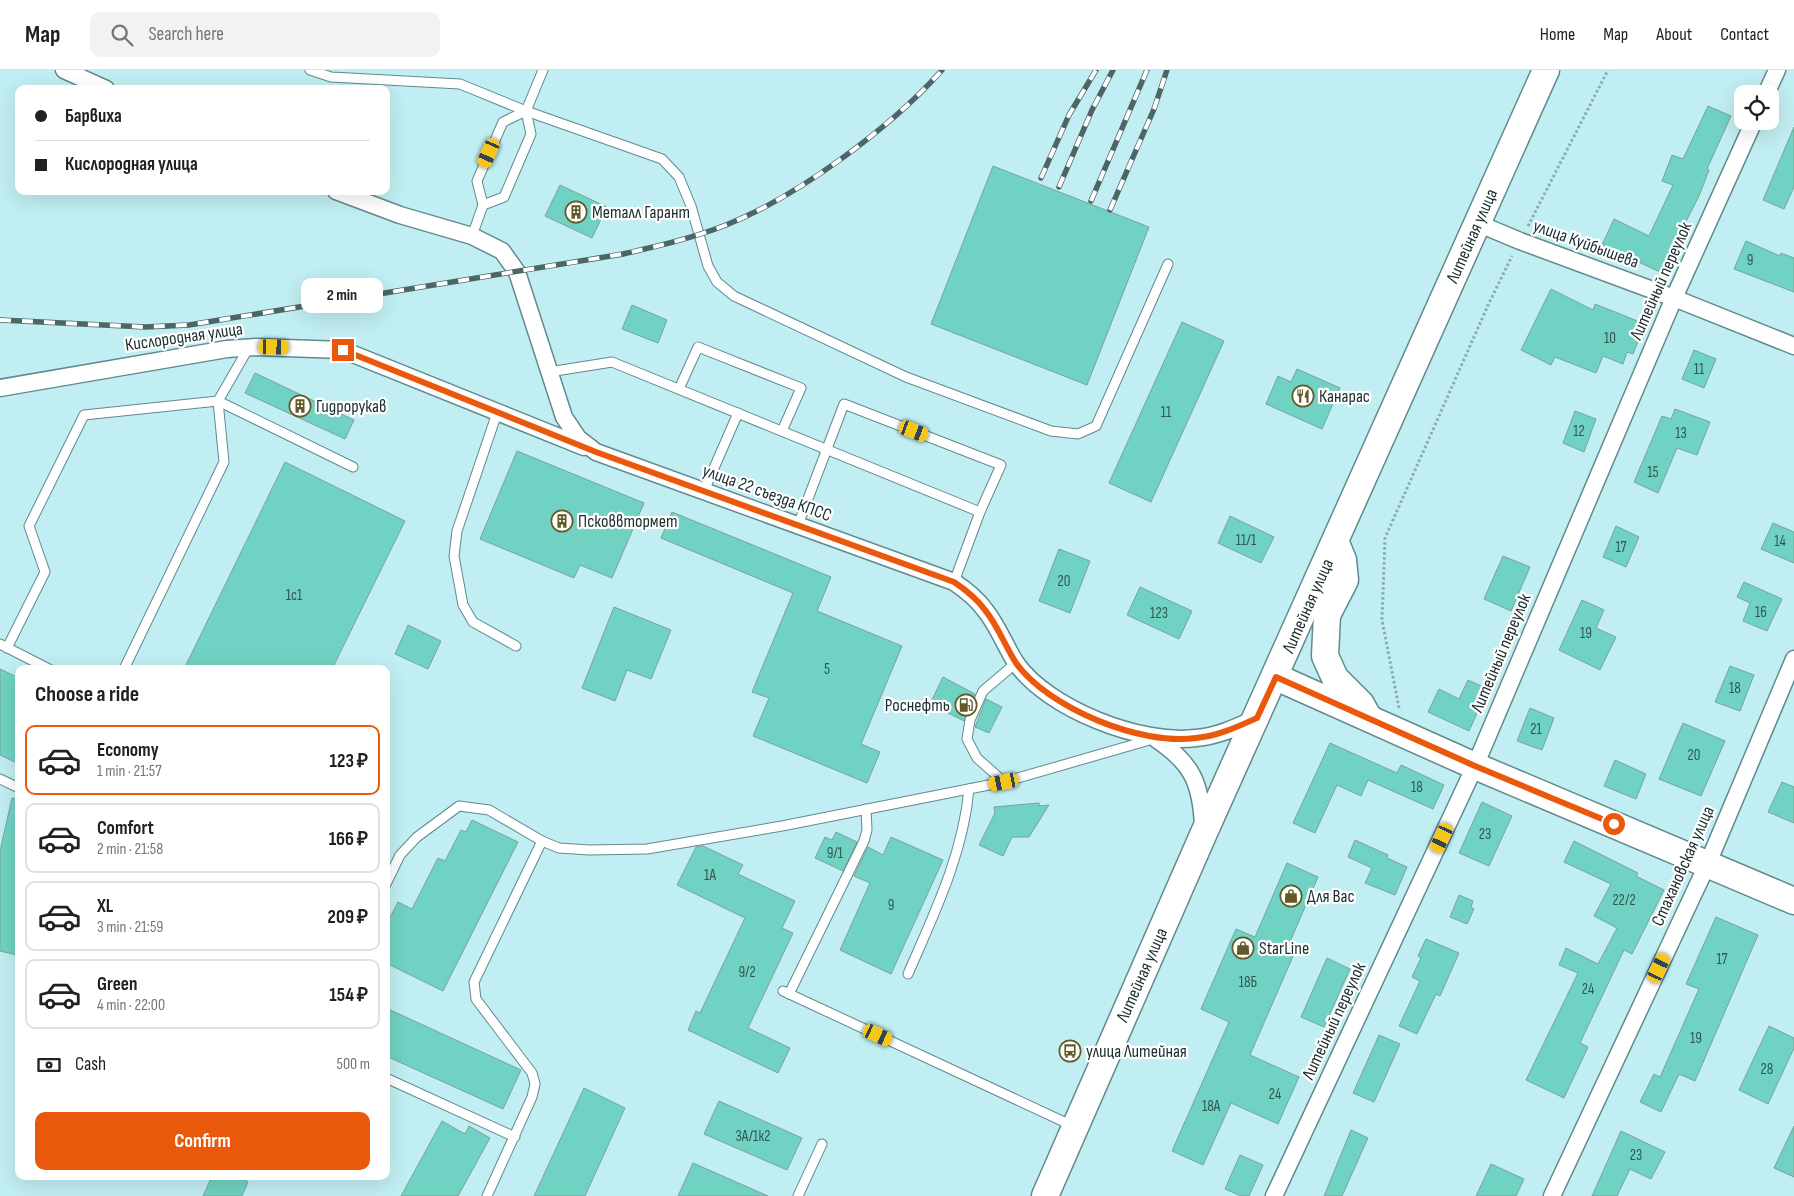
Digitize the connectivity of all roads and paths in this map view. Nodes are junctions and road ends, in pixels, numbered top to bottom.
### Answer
1 (64, 70) edge
2 (310, 70) edge
3 (543, 70) edge
4 (1546, 70) edge
5 (1608, 70) edge
6 (1777, 70) edge
7 (97, 85) edge
8 (1770, 85) edge
9 (526, 111) junction
10 (1750, 130) edge
11 (347, 195) edge
12 (483, 205) junction
13 (1477, 223) junction
14 (472, 236) junction
15 (1520, 242) junction
16 (1168, 264) dead end
17 (1674, 298) junction
18 (1794, 346) edge
19 (249, 348) junction
20 (549, 372) junction
21 (0, 388) edge
22 (679, 389) junction
23 (218, 401) junction
24 (498, 413) junction
25 (738, 414) junction
26 (782, 431) junction
27 (827, 450) junction
28 (596, 452) junction
29 (353, 467) dead end
30 (704, 491) junction
31 (980, 512) junction
32 (798, 525) junction
33 (1336, 543) junction
34 (954, 582) junction
35 (3, 646) edge
36 (516, 646) dead end
37 (1794, 659) edge
38 (1016, 663) junction
39 (41, 665) edge
40 (126, 665) edge
41 (1276, 677) junction
42 (1257, 718) junction
43 (1368, 718) junction
44 (1394, 730) junction
45 (1156, 739) junction
46 (1475, 766) junction
47 (0, 779) edge
48 (1004, 782) junction
49 (15, 786) edge
50 (969, 789) junction
51 (866, 809) junction
52 (1203, 835) junction
53 (542, 841) junction
54 (1708, 863) junction
55 (390, 876) edge
56 (1794, 901) edge
57 (908, 974) dead end
58 (390, 1080) edge
59 (1076, 1127) junction
60 (515, 1136) junction
61 (822, 1144) dead end
62 (487, 1196) edge
63 (798, 1196) edge
64 (1045, 1196) edge
65 (1274, 1196) edge
66 (1552, 1196) edge

1 - 7 street
2 - 9 lane
3 - 9 lane
4 - 13 main road, Литейная улица
5 - 15 path
6 - 8 street
9 - 12 lane
9 - 12 lane
9 - 16 lane
10 - 17 street, Литейный переулок
11 - 14 street, улица 22 съезда КПСС
12 - 14 lane
13 - 15 street, улица Куйбышева
13 - 33 main road, Литейная улица
14 - 20 street, улица 22 съезда КПСС
15 - 17 street, улица Куйбышева
15 - 44 path
17 - 18 street, улица Куйбышева
17 - 46 street, Литейный переулок
19 - 21 street, Кислородная улица
19 - 23 lane
19 - 24 street, Кислородная улица
20 - 22 lane
20 - 28 street, улица 22 съезда КПСС
22 - 25 lane
22 - 26 lane
23 - 29 lane
23 - 35 lane
23 - 40 lane
24 - 28 street, Кислородная улица
24 - 36 lane
25 - 26 lane
25 - 30 lane
26 - 27 lane
27 - 31 lane
27 - 31 lane
27 - 32 lane
28 - 30 street, улица 22 съезда КПСС
30 - 32 street, улица 22 съезда КПСС
31 - 34 lane
32 - 34 street, улица 22 съезда КПСС
33 - 41 main road, Литейная улица
33 - 43 main road
34 - 38 street, улица 22 съезда КПСС
35 - 39 lane
37 - 54 street, Стахановская улица
38 - 45 street, улица 22 съезда КПСС
38 - 48 lane
41 - 42 main road, Литейная улица
41 - 43 main road
42 - 45 street, улица 22 съезда КПСС
42 - 52 main road, Литейная улица
43 - 44 main road
44 - 46 main road
45 - 48 lane
45 - 52 street
46 - 54 main road
46 - 65 street, Литейный переулок
47 - 49 lane
48 - 50 lane
50 - 51 lane
50 - 57 lane
51 - 53 lane
51 - 59 lane
52 - 59 main road, Литейная улица
53 - 55 lane
53 - 60 lane
54 - 56 main road
54 - 66 street, Стахановская улица
58 - 60 lane
59 - 64 main road, Литейная улица
60 - 62 lane
61 - 63 lane

